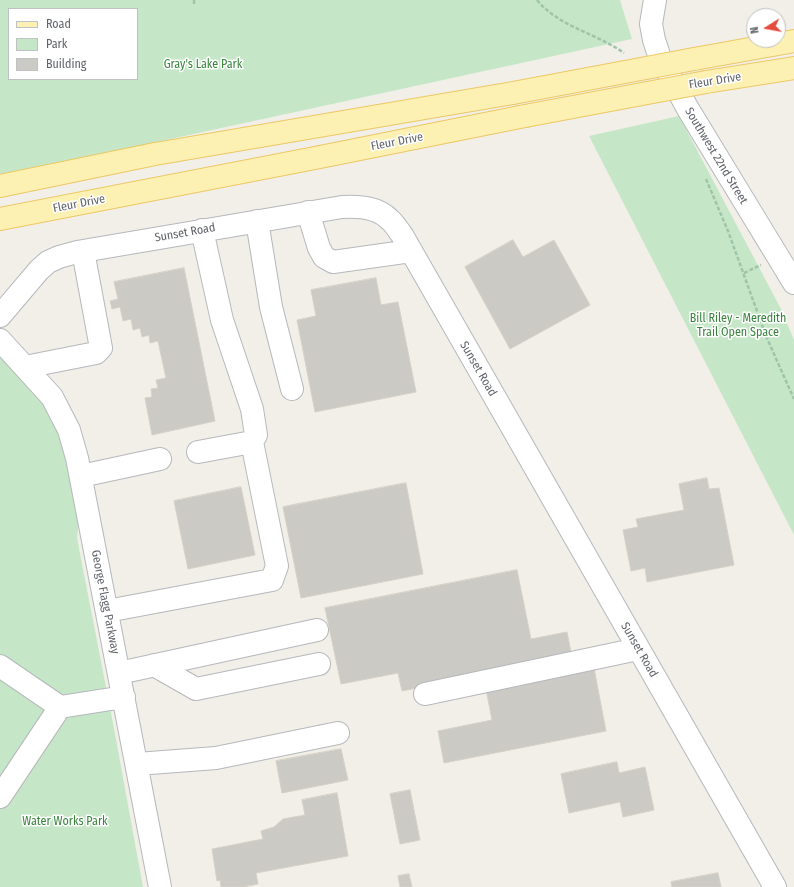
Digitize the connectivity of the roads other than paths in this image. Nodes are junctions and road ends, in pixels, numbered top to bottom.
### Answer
1 (655, 0) edge
2 (794, 41) edge
3 (794, 68) edge
4 (0, 186) edge
5 (308, 212) junction
6 (0, 218) edge
7 (257, 221) junction
8 (202, 230) junction
9 (83, 251) junction
10 (411, 251) junction
11 (794, 283) edge
12 (0, 316) edge
13 (0, 340) edge
14 (25, 367) junction
15 (292, 389) dead end
16 (252, 442) junction
17 (198, 452) dead end
18 (160, 459) dead end
19 (81, 476) junction
20 (107, 611) junction
21 (317, 630) dead end
22 (638, 649) junction
23 (319, 664) dead end
24 (154, 665) junction
25 (0, 666) edge
26 (119, 673) junction
27 (425, 694) dead end
28 (124, 696) junction
29 (60, 707) junction
30 (338, 733) dead end
31 (137, 764) junction
32 (0, 797) edge
33 (160, 887) edge
34 (775, 887) edge

1 - 11 street, Southwest 22nd Street
2 - 4 main road, Fleur Drive, bridge
3 - 6 main road, Fleur Drive, bridge
5 - 7 street, Sunset Road
5 - 10 street, Sunset Road
5 - 10 street
7 - 8 street, Sunset Road
7 - 15 street
8 - 9 street, Sunset Road
8 - 16 street
9 - 12 street, Sunset Road
9 - 14 street
10 - 22 street, Sunset Road
13 - 14 street, George Flagg Parkway
14 - 19 street, George Flagg Parkway
16 - 17 street
16 - 20 street
18 - 19 street
19 - 20 street, George Flagg Parkway
20 - 26 street, George Flagg Parkway
21 - 24 street
22 - 27 street
22 - 34 street, Sunset Road
23 - 24 street
24 - 26 street
25 - 29 street
26 - 28 street, George Flagg Parkway
28 - 29 street
28 - 31 street, George Flagg Parkway
29 - 32 street
30 - 31 street
31 - 33 street, George Flagg Parkway

